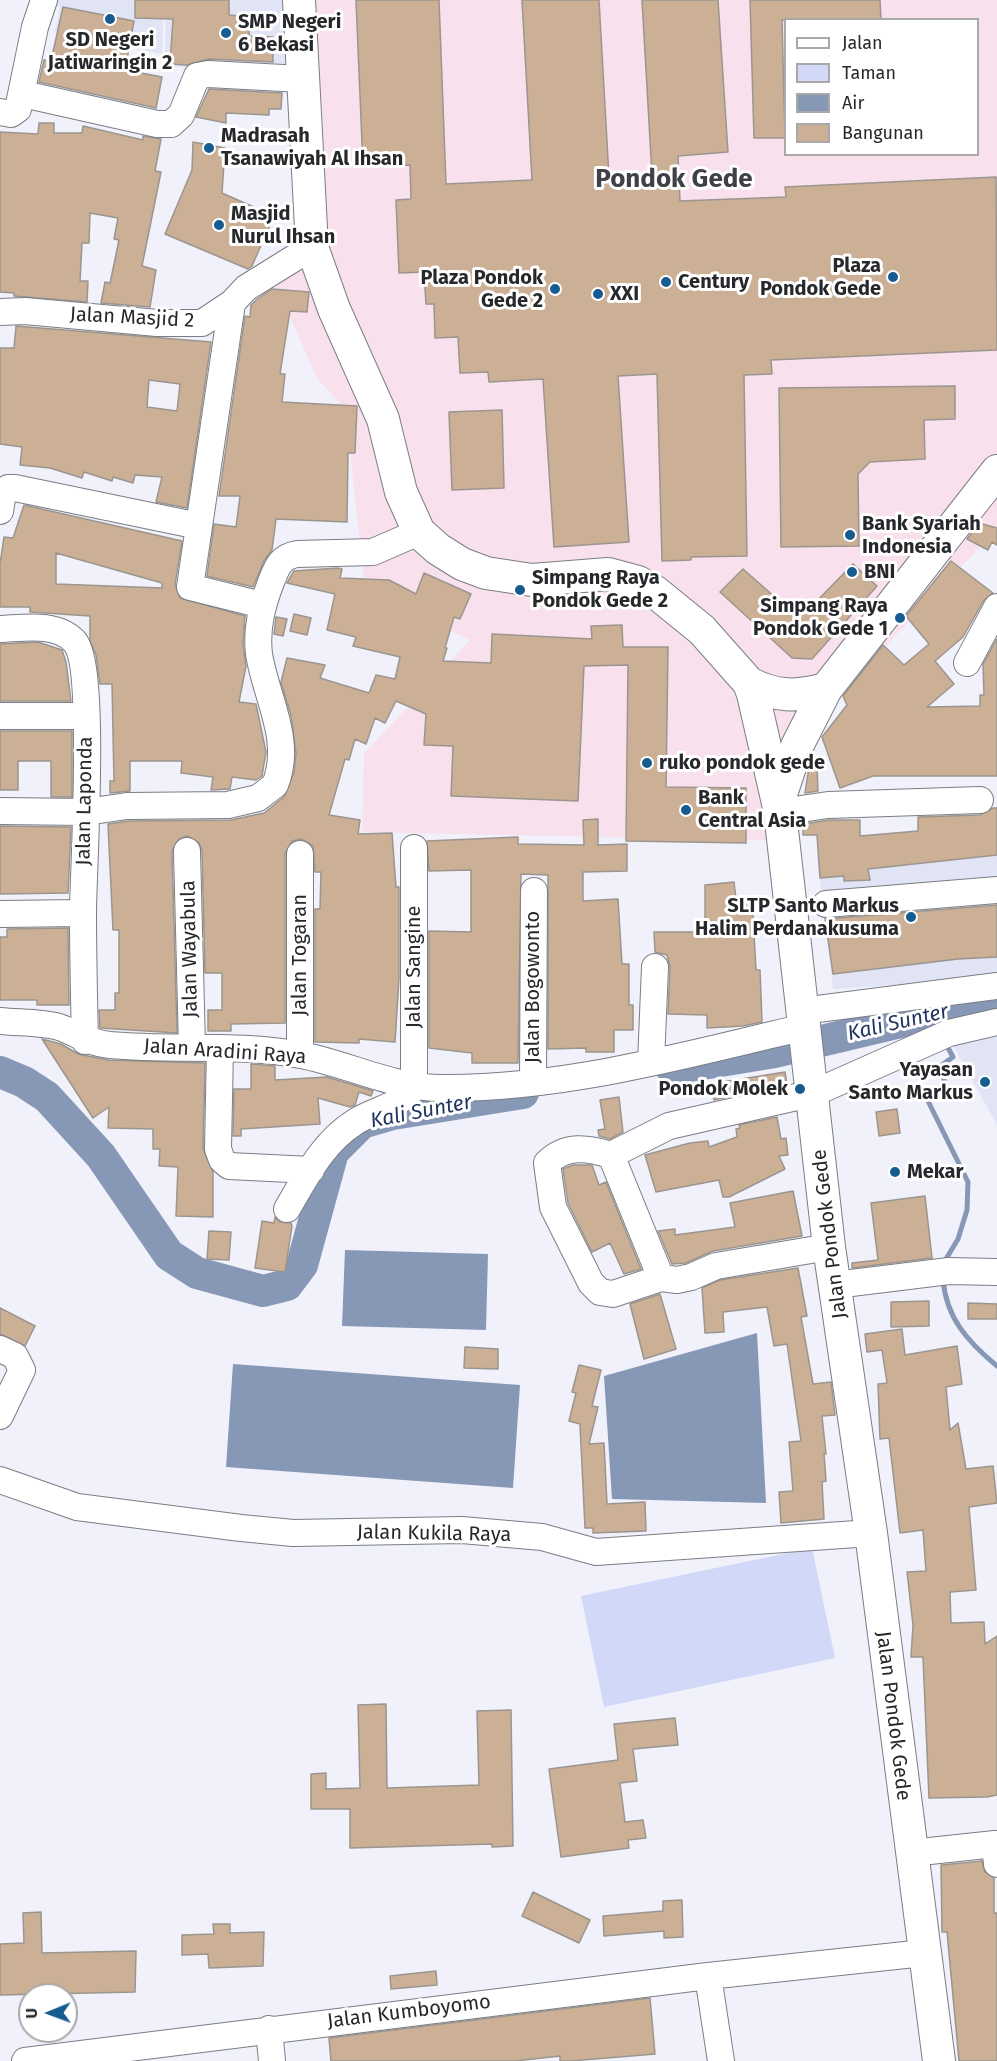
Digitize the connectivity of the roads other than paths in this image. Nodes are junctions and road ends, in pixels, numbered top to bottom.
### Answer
1 (44, 0) edge
2 (299, 0) edge
3 (302, 79) junction
4 (23, 94) junction
5 (0, 112) edge
6 (312, 247) junction
7 (232, 303) junction
8 (0, 312) edge
9 (997, 471) edge
10 (0, 511) edge
11 (199, 526) junction
12 (419, 532) junction
13 (262, 605) junction
14 (997, 607) edge
15 (0, 628) edge
16 (967, 663) dead end
17 (749, 683) junction
18 (826, 690) junction
19 (0, 716) edge
20 (86, 716) junction
21 (980, 800) dead end
22 (780, 806) junction
23 (0, 811) edge
24 (86, 812) junction
25 (414, 848) dead end
26 (187, 851) dead end
27 (300, 854) dead end
28 (997, 890) edge
29 (534, 891) dead end
30 (826, 904) dead end
31 (83, 913) junction
32 (0, 914) edge
33 (655, 967) dead end
34 (997, 986) edge
35 (0, 1022) edge
36 (997, 1022) edge
37 (804, 1026) junction
38 (85, 1041) junction
39 (192, 1047) junction
40 (220, 1048) junction
41 (300, 1055) junction
42 (651, 1062) junction
43 (812, 1081) junction
44 (533, 1082) junction
45 (414, 1087) junction
46 (611, 1155) junction
47 (311, 1170) junction
48 (287, 1209) dead end
49 (829, 1247) junction
50 (997, 1272) edge
51 (661, 1278) junction
52 (835, 1285) junction
53 (0, 1348) edge
54 (0, 1416) edge
55 (0, 1480) edge
56 (871, 1533) junction
57 (996, 1850) edge
58 (911, 1853) junction
59 (924, 1953) junction
60 (708, 1976) junction
61 (269, 2029) junction
62 (25, 2061) edge
63 (272, 2061) edge
64 (721, 2061) edge
65 (939, 2061) edge

1 - 4 street
2 - 3 main road
3 - 4 street
3 - 6 main road
4 - 5 street
6 - 7 street, Jalan Masjid 2
6 - 12 main road
7 - 8 street, Jalan Masjid 2
7 - 11 street
9 - 18 main road, Jalan Pondok Gede
10 - 11 street
11 - 13 street
12 - 13 street
12 - 17 main road
13 - 24 street
14 - 16 street
15 - 20 street, Jalan Laponda
17 - 18 main road
17 - 22 main road
18 - 22 main road, Jalan Pondok Gede
19 - 20 street
20 - 24 street, Jalan Laponda
21 - 22 street
22 - 37 main road, Jalan Pondok Gede
23 - 24 street
24 - 31 street, Jalan Laponda
25 - 45 street, Jalan Sangine
26 - 39 street, Jalan Wayabula
27 - 41 street, Jalan Togaran
28 - 30 street
29 - 44 street, Jalan Bogowonto
31 - 32 street
31 - 38 street, Jalan Laponda
33 - 42 street
34 - 37 street, Jalan Aradini Raya
35 - 38 street, Jalan Aradini Raya
36 - 43 street
37 - 42 street, Jalan Aradini Raya
37 - 43 main road, Jalan Pondok Gede
38 - 39 street, Jalan Aradini Raya
39 - 40 street, Jalan Aradini Raya
40 - 41 street, Jalan Aradini Raya
40 - 47 street
41 - 45 street, Jalan Aradini Raya
42 - 44 street, Jalan Aradini Raya
43 - 46 street
43 - 49 main road, Jalan Pondok Gede
44 - 45 street, Jalan Aradini Raya
45 - 47 street
46 - 51 street
46 - 51 street
47 - 48 street
49 - 51 street
49 - 52 main road, Jalan Pondok Gede
50 - 52 street
52 - 56 main road, Jalan Pondok Gede
53 - 54 street
55 - 56 street, Jalan Kukila Raya
56 - 58 main road, Jalan Pondok Gede
57 - 58 street
58 - 59 main road, Jalan Pondok Gede
59 - 60 street, Jalan Kumboyomo
59 - 65 main road, Jalan Pondok Gede
60 - 61 street, Jalan Kumboyomo
60 - 64 street
61 - 62 street, Jalan Kumboyomo
61 - 63 street

